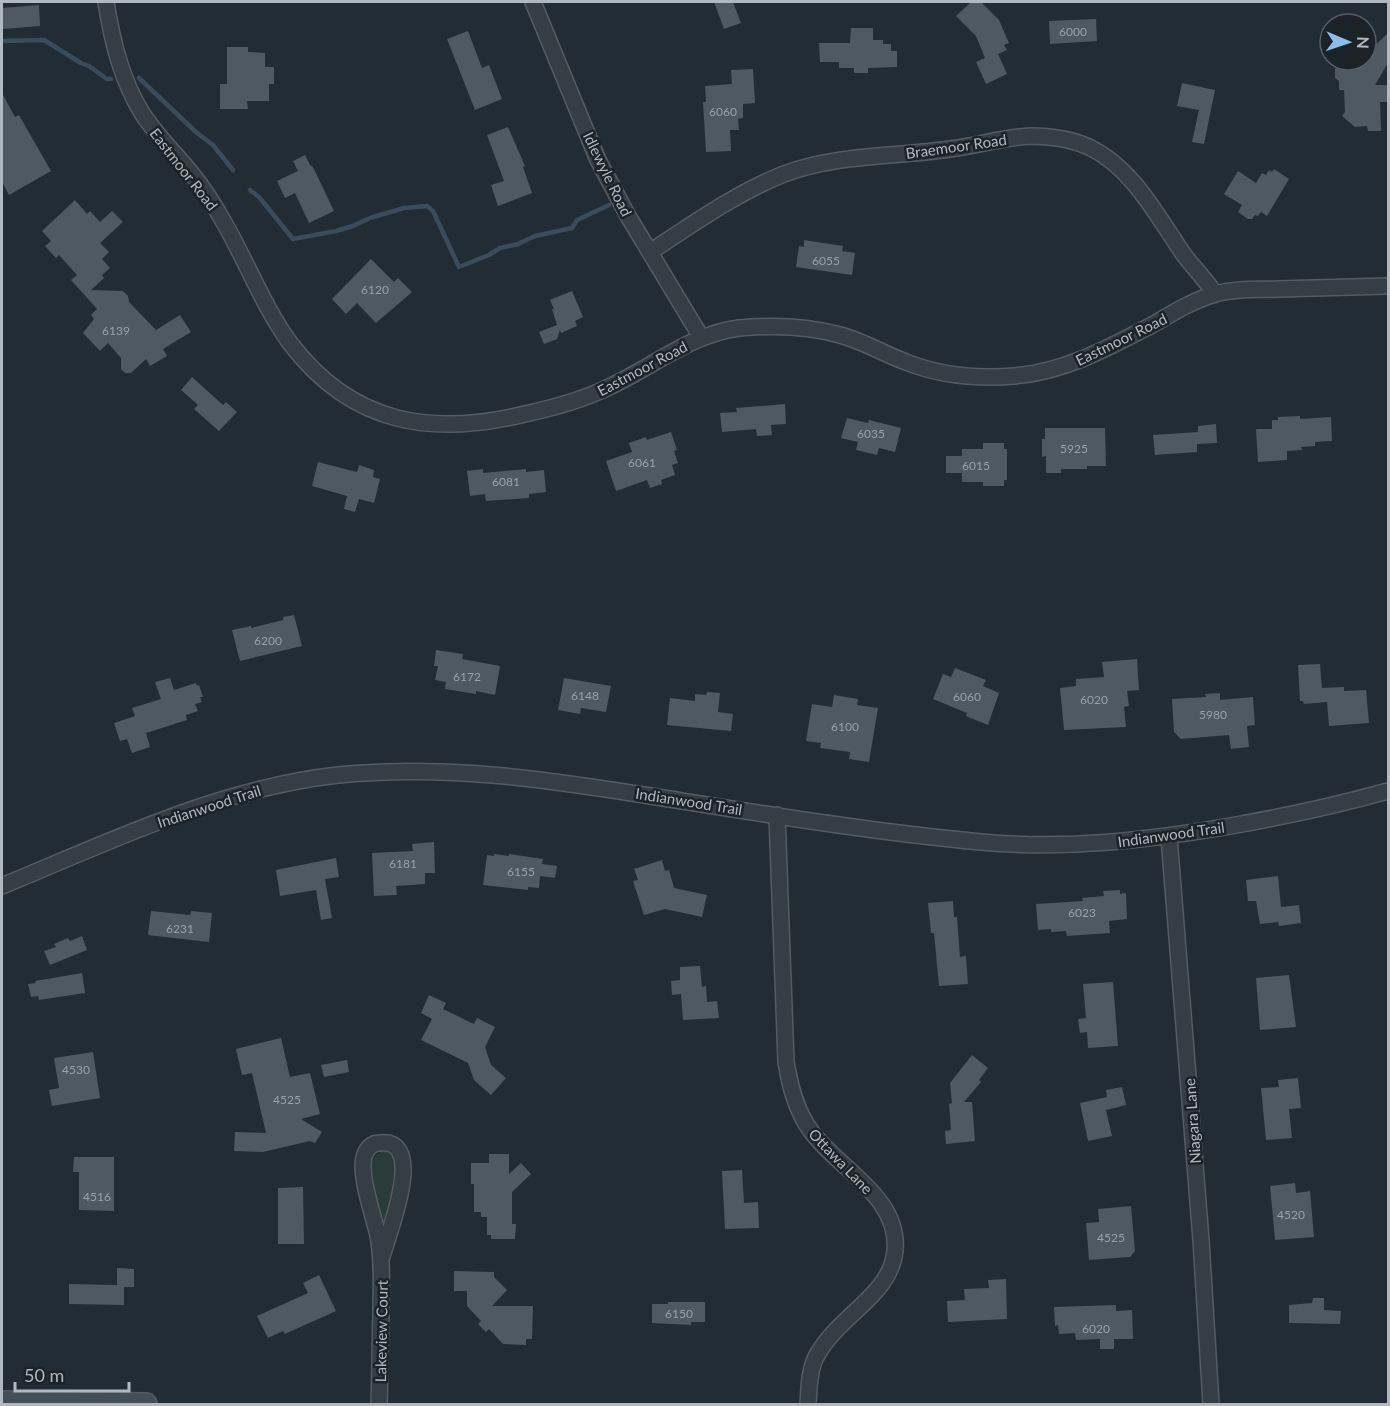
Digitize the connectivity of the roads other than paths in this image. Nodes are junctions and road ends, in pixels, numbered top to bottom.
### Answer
1 (106, 2) edge
2 (533, 2) edge
3 (650, 252) junction
4 (1389, 286) edge
5 (1215, 294) junction
6 (701, 337) junction
7 (1389, 791) edge
8 (777, 815) junction
9 (1169, 837) junction
10 (2, 886) edge
11 (382, 1257) junction
12 (2, 1402) edge
13 (146, 1404) edge
14 (380, 1404) edge
15 (808, 1404) edge
16 (1211, 1404) edge

1 - 6 street, Eastmoor Road
2 - 3 street, Idlewyle Road
3 - 5 street, Braemoor Road
3 - 6 street, Idlewyle Road
4 - 5 street, Eastmoor Road
5 - 6 street, Eastmoor Road
7 - 9 street, Indianwood Trail
8 - 9 street, Indianwood Trail
8 - 10 street, Indianwood Trail
8 - 15 street, Ottawa Lane
9 - 16 street, Niagara Lane
11 - 11 street, Lakeview Court
11 - 14 street, Lakeview Court
12 - 13 street

